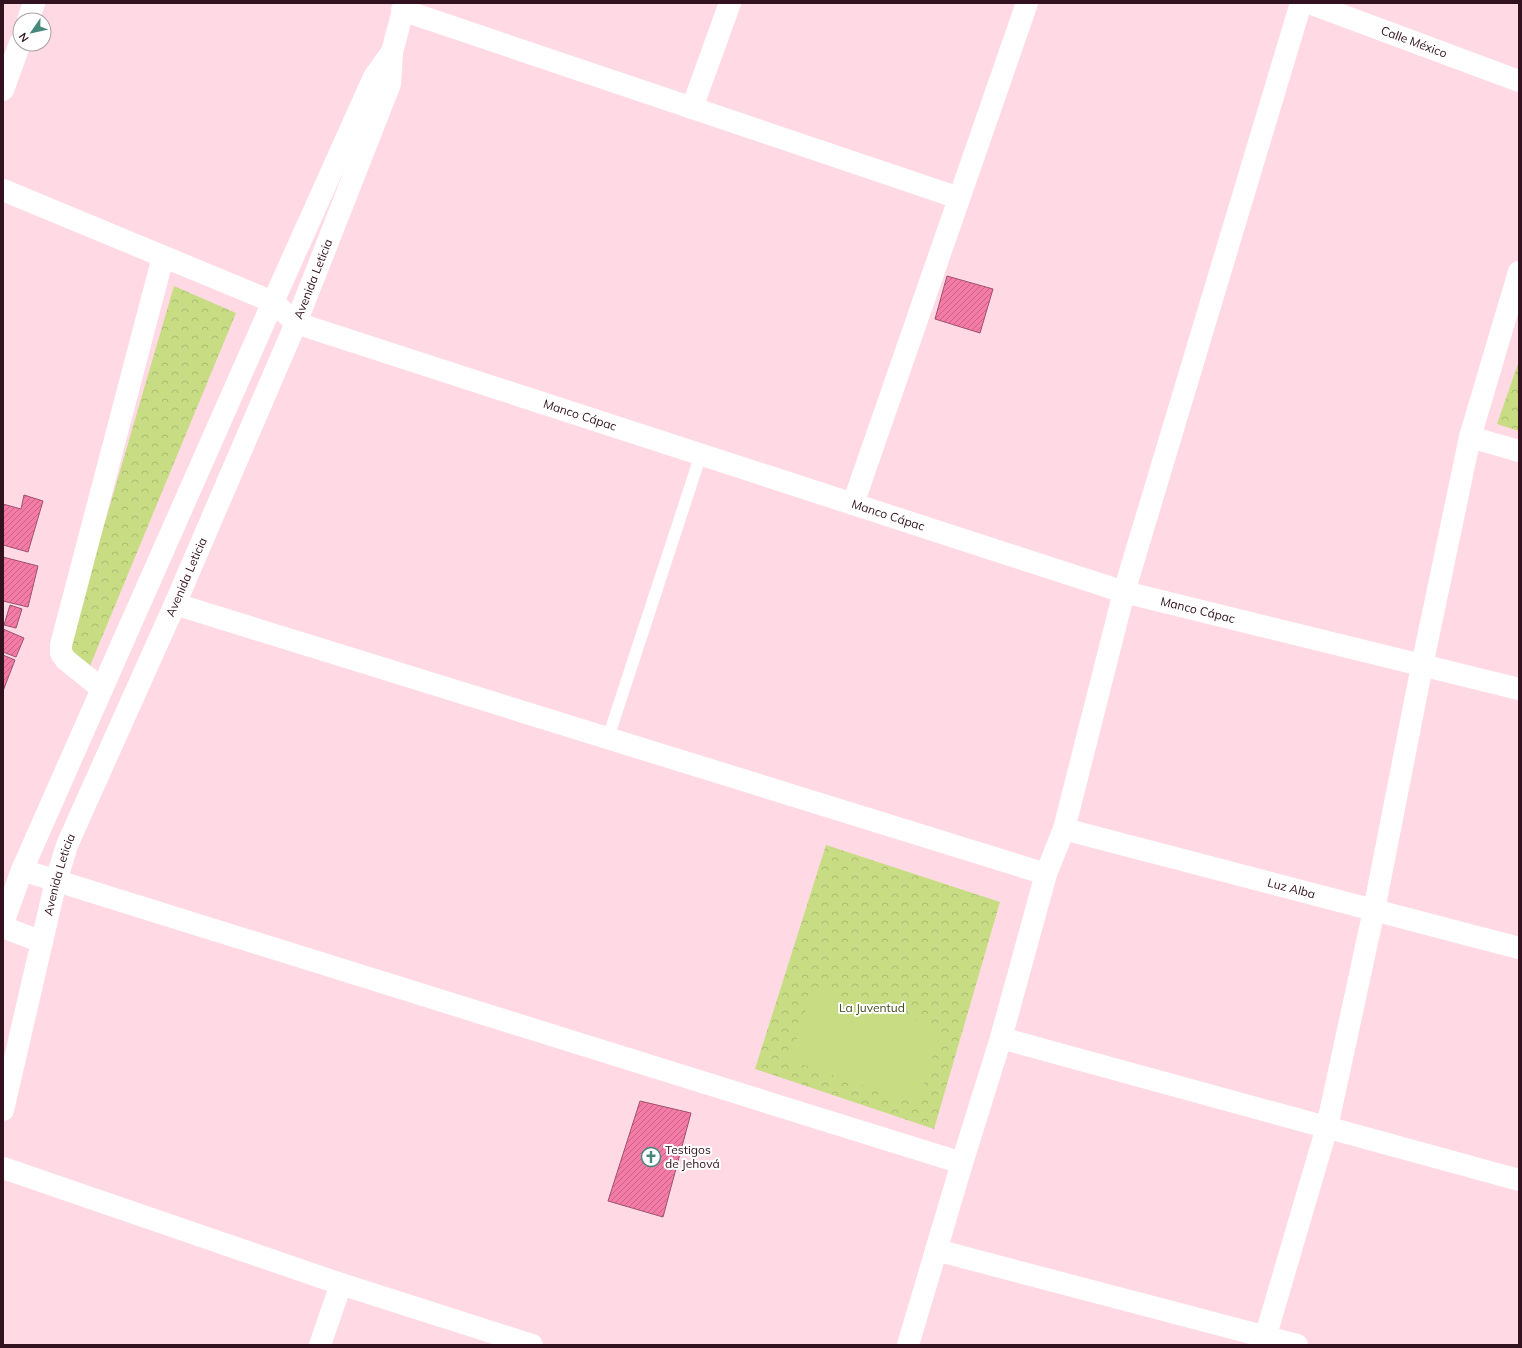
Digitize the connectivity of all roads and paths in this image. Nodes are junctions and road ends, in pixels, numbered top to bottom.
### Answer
1 (730, 3) edge
2 (1027, 3) edge
3 (1301, 3) edge
4 (1309, 3) edge
5 (404, 7) edge
6 (16, 52) edge
7 (392, 52) junction
8 (1519, 81) edge
9 (3, 90) edge
10 (692, 108) junction
11 (3, 190) edge
12 (959, 198) junction
13 (163, 257) junction
14 (1519, 272) edge
15 (272, 302) junction
16 (296, 323) junction
17 (1470, 437) junction
18 (1519, 451) edge
19 (701, 454) junction
20 (853, 504) junction
21 (1124, 592) junction
22 (175, 604) junction
23 (1422, 666) junction
24 (102, 689) junction
25 (1519, 689) edge
26 (608, 738) junction
27 (1064, 829) junction
28 (22, 870) junction
29 (1046, 874) junction
30 (56, 881) junction
31 (1374, 910) junction
32 (3, 923) edge
33 (3, 927) edge
34 (42, 942) junction
35 (1519, 948) edge
36 (1001, 1038) junction
37 (3, 1110) edge
38 (1326, 1127) junction
39 (962, 1163) junction
40 (3, 1168) edge
41 (1519, 1180) edge
42 (936, 1250) junction
43 (341, 1284) junction
44 (1265, 1341) edge
45 (320, 1345) edge
46 (532, 1345) edge
47 (908, 1345) edge
48 (1297, 1345) edge

1 - 10 street
2 - 12 street
3 - 21 street
4 - 8 street, Calle México
5 - 7 street, Avenida Leticia
5 - 10 street
6 - 9 street
7 - 15 street, Avenida Leticia
7 - 16 street, Avenida Leticia
10 - 12 street
11 - 13 street, Manco Cápac
12 - 20 street
13 - 15 street, Manco Cápac
13 - 24 street
14 - 17 street
15 - 16 street, Manco Cápac
15 - 24 street, Avenida Leticia
16 - 19 street, Manco Cápac
16 - 22 street, Avenida Leticia
17 - 18 street
17 - 23 street
19 - 20 street, Manco Cápac
19 - 26 lane
20 - 21 street, Manco Cápac
21 - 23 street, Manco Cápac
21 - 27 street
22 - 26 street
22 - 30 street, Avenida Leticia
23 - 25 street, Manco Cápac
23 - 31 street
24 - 28 street, Avenida Leticia
26 - 29 street
27 - 29 street
27 - 31 street, Luz Alba
28 - 30 street
28 - 32 street, Avenida Leticia
29 - 36 street
30 - 34 street, Avenida Leticia
30 - 39 street
31 - 35 street, Luz Alba
31 - 38 street
33 - 34 street
34 - 37 street, Avenida Leticia
36 - 38 street
36 - 39 street
38 - 41 street
38 - 44 street
39 - 42 street
40 - 43 street
42 - 44 street
42 - 47 street
43 - 45 street
43 - 46 street
44 - 48 street

